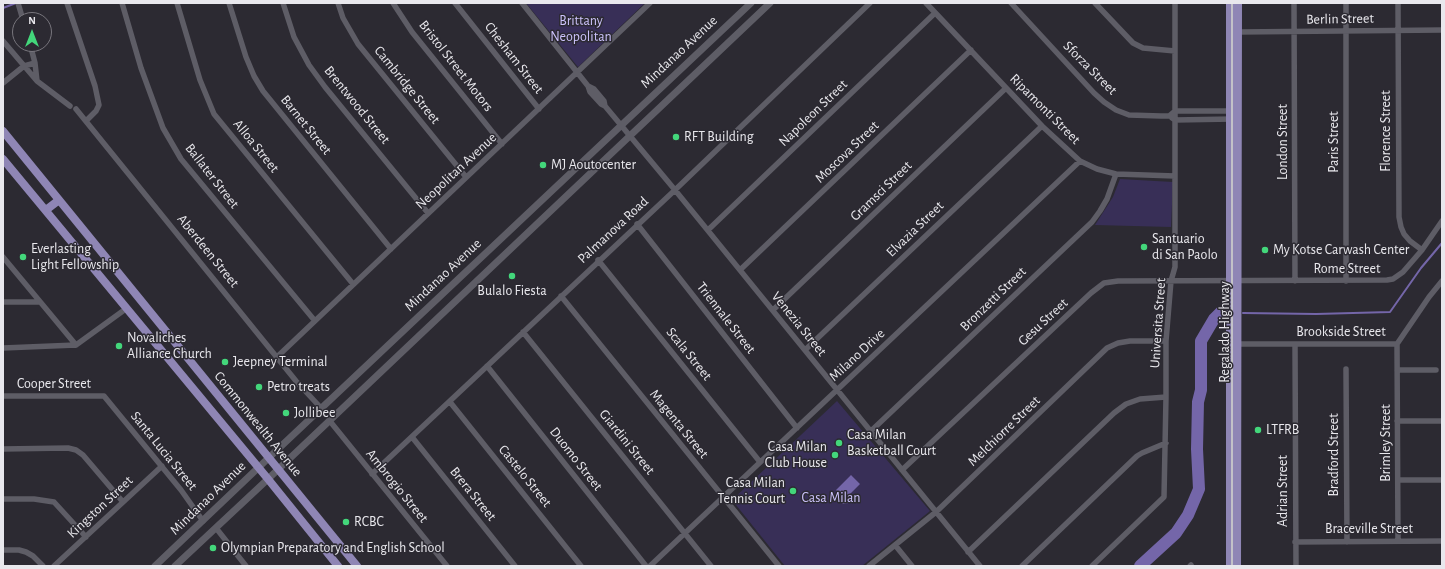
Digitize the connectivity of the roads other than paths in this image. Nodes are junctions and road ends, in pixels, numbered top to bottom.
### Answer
1 (68, 3) edge
2 (122, 3) edge
3 (177, 3) edge
4 (229, 3) edge
5 (283, 3) edge
6 (338, 3) edge
7 (393, 3) edge
8 (455, 3) edge
9 (522, 3) edge
10 (650, 3) edge
11 (751, 3) edge
12 (770, 3) edge
13 (870, 3) edge
14 (926, 3) edge
15 (1011, 3) edge
16 (1095, 3) edge
17 (1175, 3) edge
18 (1230, 3) edge
19 (1238, 3) edge
20 (1294, 3) edge
21 (1346, 3) edge
22 (1398, 3) edge
23 (935, 13) junction
24 (1398, 30) junction
25 (1442, 30) edge
26 (1346, 31) junction
27 (1238, 32) junction
28 (1294, 32) junction
29 (3, 41) edge
30 (971, 50) junction
31 (1175, 50) junction
32 (32, 52) edge
33 (35, 63) junction
34 (24, 66) junction
35 (577, 72) junction
36 (37, 81) junction
37 (3, 83) edge
38 (1006, 88) junction
39 (70, 106) dead end
40 (76, 109) dead end
41 (539, 109) junction
42 (1175, 111) junction
43 (1214, 111) junction
44 (1234, 115) junction
45 (1169, 116) junction
46 (1175, 120) junction
47 (1214, 120) junction
48 (86, 122) junction
49 (621, 124) junction
50 (1042, 126) junction
51 (3, 131) edge
52 (630, 136) junction
53 (502, 144) junction
54 (3, 159) edge
55 (1080, 161) junction
56 (1116, 174) junction
57 (1175, 176) junction
58 (466, 177) junction
59 (675, 190) junction
60 (59, 200) junction
61 (46, 210) junction
62 (428, 213) junction
63 (1442, 221) edge
64 (637, 224) junction
65 (708, 230) junction
66 (391, 249) junction
67 (1422, 250) junction
68 (3, 257) edge
69 (598, 260) junction
70 (740, 270) junction
71 (1234, 280) junction
72 (1171, 281) junction
73 (1295, 281) junction
74 (1346, 281) junction
75 (1442, 281) edge
76 (353, 284) junction
77 (561, 296) junction
78 (3, 302) edge
79 (40, 302) junction
80 (127, 308) junction
81 (773, 310) junction
82 (315, 321) junction
83 (523, 332) junction
84 (1166, 340) junction
85 (1234, 344) junction
86 (1295, 344) junction
87 (1397, 344) junction
88 (76, 345) junction
89 (3, 348) edge
90 (805, 350) junction
91 (278, 356) junction
92 (487, 366) junction
93 (1346, 369) dead end
94 (1397, 370) junction
95 (1436, 370) dead end
96 (837, 390) junction
97 (3, 396) edge
98 (104, 396) joint
99 (1166, 397) junction
100 (450, 402) junction
101 (321, 408) junction
102 (330, 420) junction
103 (1398, 421) junction
104 (1442, 421) edge
105 (797, 428) junction
106 (871, 431) junction
107 (412, 437) junction
108 (1166, 443) junction
109 (3, 449) edge
110 (269, 458) junction
111 (760, 462) junction
112 (162, 466) junction
113 (259, 467) junction
114 (278, 470) junction
115 (902, 470) junction
116 (372, 474) junction
117 (268, 478) junction
118 (1398, 480) junction
119 (1442, 480) edge
120 (722, 498) junction
121 (3, 499) edge
122 (123, 502) junction
123 (936, 512) junction
124 (203, 521) junction
125 (216, 528) junction
126 (684, 533) junction
127 (86, 537) junction
128 (1398, 541) junction
129 (1442, 541) edge
130 (1296, 542) junction
131 (1347, 542) junction
132 (895, 545) junction
133 (3, 550) edge
134 (968, 552) junction
135 (43, 566) edge
136 (54, 566) edge
137 (155, 566) edge
138 (175, 566) edge
139 (246, 566) edge
140 (338, 566) edge
141 (356, 566) edge
142 (447, 566) edge
143 (515, 566) edge
144 (581, 566) edge
145 (646, 566) edge
146 (650, 566) edge
147 (711, 566) edge
148 (779, 566) edge
149 (869, 566) edge
150 (912, 566) edge
151 (980, 566) edge
152 (1022, 566) edge
153 (1092, 566) edge
154 (1230, 566) edge
155 (1237, 566) edge
156 (1296, 566) edge

1 - 48 street
2 - 82 street, Ballater Street
3 - 76 street, Alloa Street
4 - 66 street, Barnet Street
5 - 62 street, Brentwood Street
6 - 58 street, Cambridge Street
7 - 53 street, Bristol Street Motors
8 - 41 street, Chesham Street
9 - 35 street, Venezia Street
10 - 35 street, Neopolitan Avenue
11 - 49 main road, Mindanao Avenue
12 - 52 main road, Mindanao Avenue
13 - 59 street, Palmanova Road
14 - 23 street, Ripamonti Street
15 - 45 street, Sforza Street
16 - 31 street
17 - 31 street, Universita Street
18 - 44 main road, Regalado Highway
19 - 27 main road, Regalado Highway
20 - 28 street, London Street
21 - 26 street, Paris Street
22 - 24 street, Florence Street
23 - 30 street, Ripamonti Street
23 - 65 street, Napoleon Street
24 - 25 street, Berlin Street
24 - 26 street, Berlin Street
24 - 67 street, Florence Street
26 - 28 street, Berlin Street
26 - 74 street, Paris Street
27 - 28 street, Berlin Street
27 - 44 main road, Regalado Highway
28 - 73 street, London Street
29 - 34 street
30 - 38 street, Ripamonti Street
30 - 70 street, Moscova Street
31 - 42 street, Universita Street
32 - 33 street
33 - 34 street
33 - 36 street
34 - 36 street
34 - 37 street
35 - 41 street, Neopolitan Avenue
35 - 49 street, Venezia Street
36 - 39 street
38 - 50 street, Ripamonti Street
38 - 81 street, Gramsci Street
40 - 48 street, Aberdeen Street
41 - 53 street, Neopolitan Avenue
42 - 43 street
42 - 45 street
42 - 46 street, Universita Street
43 - 44 street
43 - 47 street
44 - 47 street
44 - 71 main road, Regalado Highway
45 - 46 street
46 - 47 street
46 - 57 street, Universita Street
48 - 91 street, Aberdeen Street
49 - 52 street, Venezia Street
49 - 101 main road, Mindanao Avenue
50 - 55 street, Ripamonti Street
50 - 90 street, Elvazia Street
51 - 60 main road, Commonwealth Avenue
52 - 59 street, Venezia Street
52 - 102 main road, Mindanao Avenue
53 - 58 street, Neopolitan Avenue
54 - 61 main road, Commonwealth Avenue
55 - 56 street, Ripamonti Street
55 - 96 street, Milano Drive
56 - 57 street, Ripamonti Street
56 - 106 street, Bronzetti Street
57 - 72 street, Universita Street
58 - 62 street, Neopolitan Avenue
59 - 64 street, Palmanova Road
59 - 65 street, Venezia Street
60 - 61 main road
60 - 110 main road, Commonwealth Avenue
61 - 80 main road, Commonwealth Avenue
62 - 66 street, Neopolitan Avenue
63 - 67 street, Rome Street
64 - 69 street, Palmanova Road
64 - 105 street, Triennale Street
65 - 70 street, Venezia Street
66 - 76 street, Neopolitan Avenue
67 - 74 street, Rome Street
68 - 79 street
69 - 77 street, Palmanova Road
69 - 111 street, Scala Street
70 - 81 street, Venezia Street
71 - 72 street, Gesu Street
71 - 73 street, Rome Street
71 - 85 main road, Regalado Highway
72 - 84 street, Universita Street
72 - 115 street, Gesu Street
73 - 74 street, Rome Street
75 - 87 street, Brookside Street
76 - 82 street, Neopolitan Avenue
77 - 83 street, Palmanova Road
77 - 120 street, Magenta Street
78 - 79 street
79 - 88 street
80 - 88 street
80 - 113 main road, Commonwealth Avenue
81 - 90 street, Venezia Street
82 - 91 street, Neopolitan Avenue
83 - 92 street, Palmanova Road
83 - 126 street, Giardini Street
84 - 99 street, Universita Street
84 - 123 street, Melchiorre Street
85 - 86 street, Brookside Street
85 - 154 main road, Regalado Highway
85 - 155 main road, Regalado Highway
86 - 87 street, Brookside Street
86 - 130 street, Adrian Street
87 - 94 street, Brimley Street
88 - 89 street
90 - 96 street, Venezia Street
91 - 101 street, Aberdeen Street
92 - 100 street, Palmanova Road
92 - 145 street, Duomo Street
93 - 131 street, Bradford Street
94 - 95 street
94 - 103 street, Brimley Street
96 - 105 street, Milano Drive
96 - 106 street, Venezia Street
97 - 98 street, Cooper Street
98 - 112 street, Santa Lucia Street
99 - 108 street, Universita Street
99 - 134 street
100 - 107 street, Palmanova Road
100 - 144 street, Castelo Street
101 - 102 main road
101 - 110 main road, Mindanao Avenue
102 - 114 main road, Mindanao Avenue
102 - 116 street, Ambrogio Street
103 - 104 street
103 - 118 street, Brimley Street
105 - 111 street, Milano Drive
106 - 115 street, Venezia Street
107 - 116 street, Palmanova Road
107 - 143 street, Brera Street
108 - 152 street
108 - 153 street, Universita Street
109 - 122 street
110 - 113 main road, Mindanao Avenue
110 - 114 main road, Commonwealth Avenue
111 - 120 street, Milano Drive
112 - 122 street, Kingston Street
112 - 124 street, Santa Lucia Street
113 - 117 main road, Commonwealth Avenue
113 - 124 main road, Mindanao Avenue
114 - 117 main road, Mindanao Avenue
114 - 141 main road, Commonwealth Avenue
115 - 123 street, Venezia Street
116 - 142 street, Ambrogio Street
117 - 125 main road, Mindanao Avenue
117 - 140 main road, Commonwealth Avenue
118 - 119 street
118 - 128 street, Brimley Street
120 - 126 street, Milano Drive
120 - 148 street, Magenta Street
121 - 127 street
122 - 127 street, Kingston Street
123 - 132 street, Melchiorre Street
123 - 134 street, Venezia Street
124 - 137 main road, Mindanao Avenue
125 - 138 main road, Mindanao Avenue
125 - 139 street
126 - 146 street, Milano Drive
126 - 147 street, Giardini Street
127 - 136 street, Kingston Street
128 - 129 street, Braceville Street
128 - 131 street, Braceville Street
130 - 131 street, Braceville Street
130 - 156 street, Adrian Street
132 - 149 street, Melchiorre Street
132 - 150 street
133 - 135 street
134 - 151 street, Venezia Street

